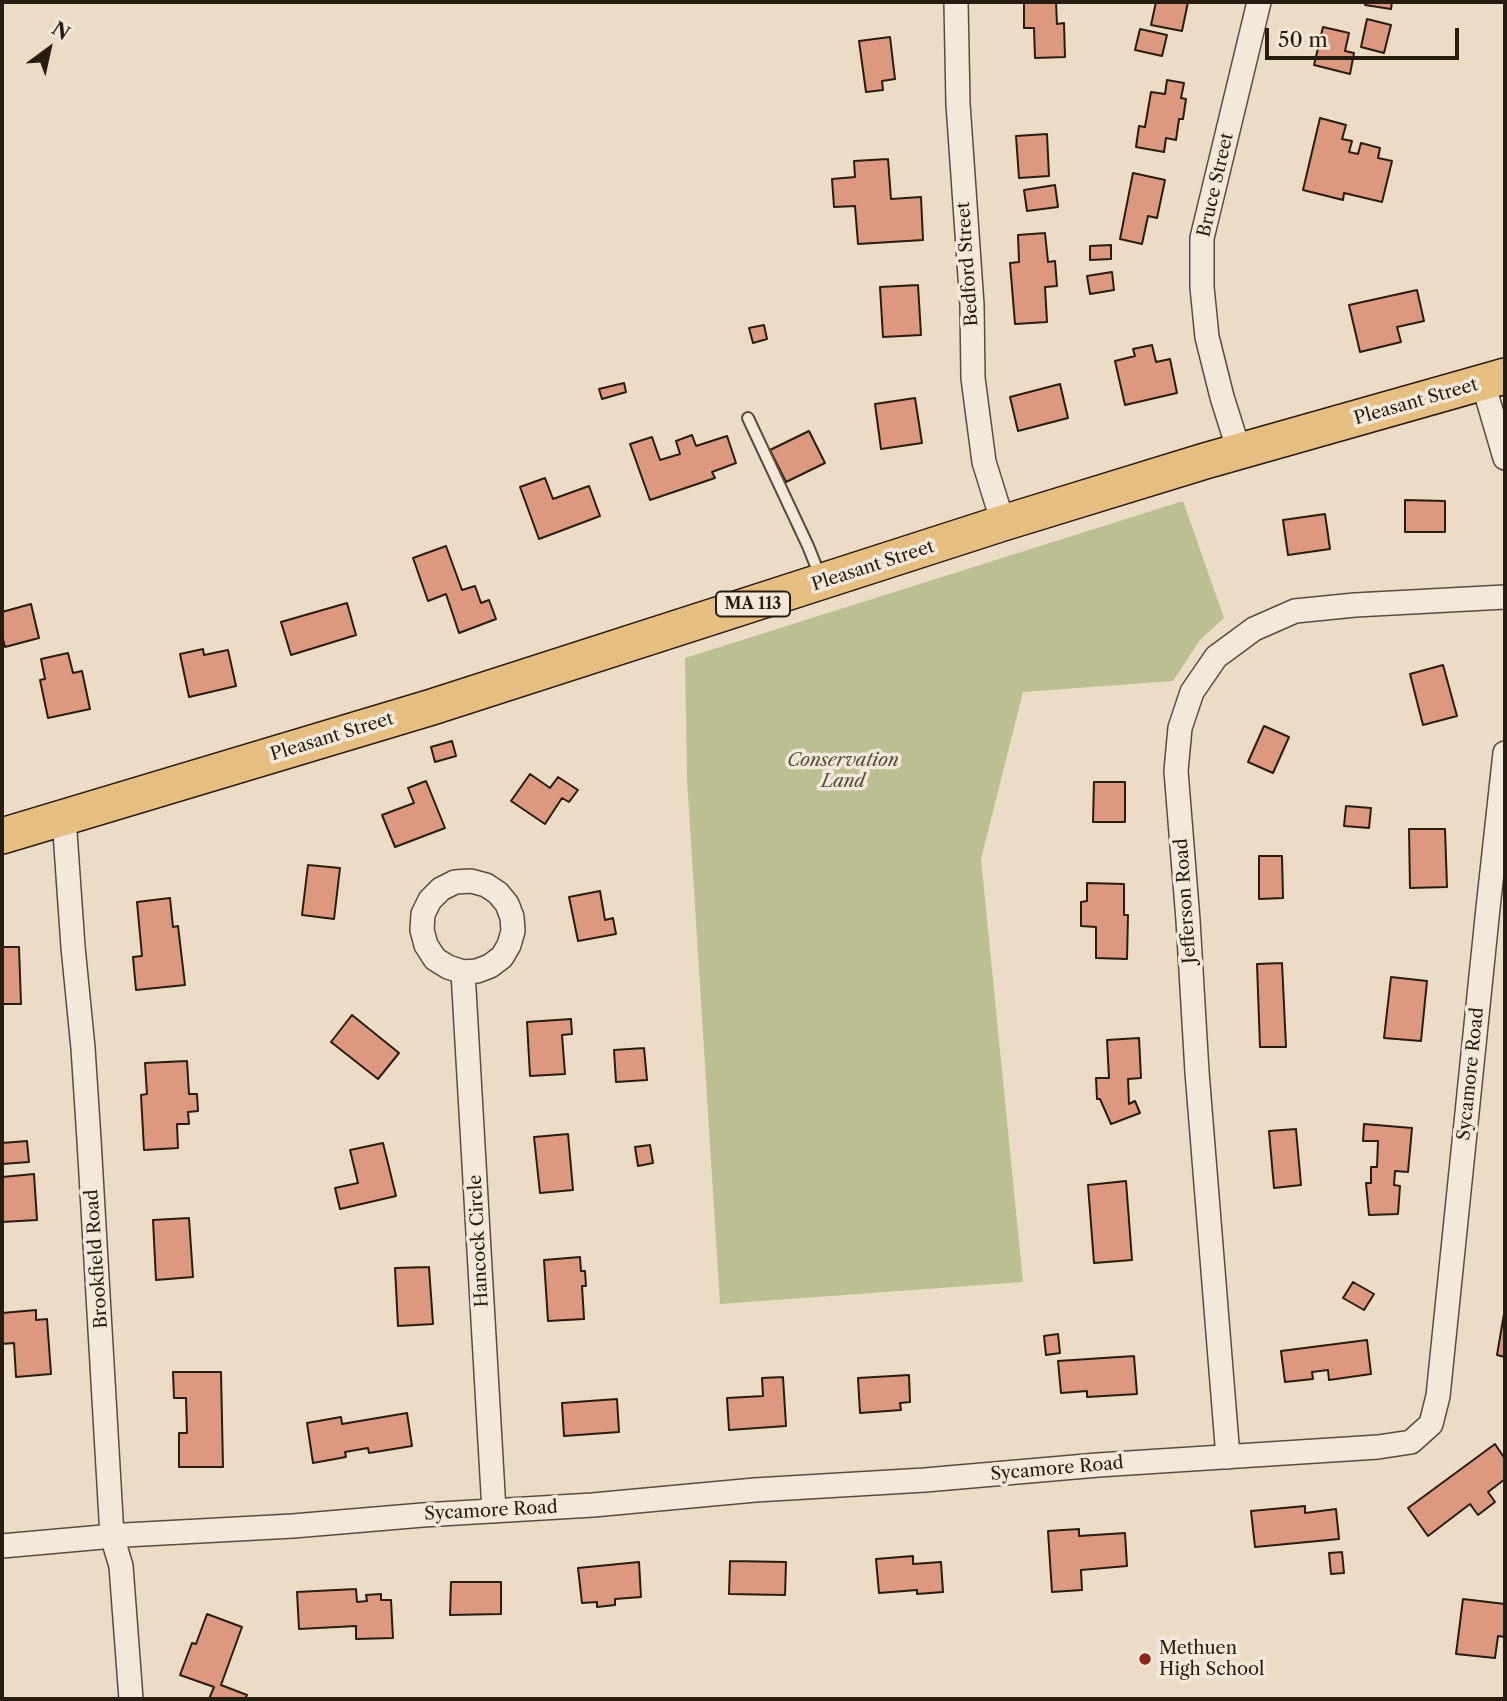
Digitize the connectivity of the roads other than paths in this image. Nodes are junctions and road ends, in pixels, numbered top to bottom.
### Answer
1 (956, 2) edge
2 (1259, 2) edge
3 (1494, 379) edge
4 (748, 418) dead end
5 (1239, 452) junction
6 (1505, 458) edge
7 (1003, 523) junction
8 (822, 582) junction
9 (1505, 597) edge
10 (1505, 753) edge
11 (64, 818) junction
12 (2, 836) edge
13 (463, 972) dead end
14 (1228, 1457) junction
15 (495, 1511) junction
16 (112, 1536) junction
17 (2, 1546) edge
18 (131, 1699) edge

1 - 7 street, Bedford Street
2 - 5 street, Bruce Street
3 - 5 main road, Pleasant Street / MA 113
3 - 6 street
4 - 8 lane
5 - 7 main road, Pleasant Street / MA 113
7 - 8 main road, Pleasant Street / MA 113
8 - 11 main road, Pleasant Street / MA 113
9 - 14 street, Jefferson Road
10 - 14 street, Sycamore Road
11 - 12 main road, Pleasant Street / MA 113
11 - 16 street, Brookfield Road
13 - 15 street, Hancock Circle
14 - 15 street, Sycamore Road
15 - 16 street, Sycamore Road
16 - 17 street, Sycamore Road
16 - 18 street, Brookfield Road

